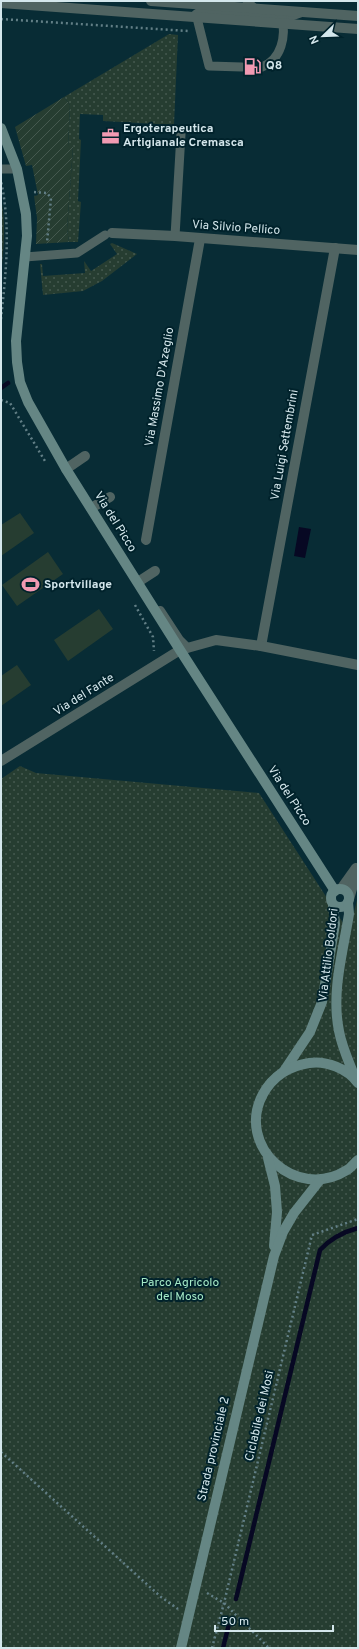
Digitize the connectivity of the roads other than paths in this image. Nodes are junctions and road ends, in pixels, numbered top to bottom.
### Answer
1 (151, 1) edge
2 (246, 1) edge
3 (1, 4) edge
4 (254, 8) junction
5 (358, 16) edge
6 (196, 17) junction
7 (282, 17) junction
8 (358, 29) edge
9 (242, 67) dead end
10 (262, 67) dead end
11 (1, 128) edge
12 (181, 134) dead end
13 (1, 169) edge
14 (17, 169) junction
15 (109, 234) joint
16 (175, 236) junction
17 (200, 239) junction
18 (335, 248) junction
19 (358, 250) edge
20 (25, 257) junction
21 (86, 456) dead end
22 (66, 469) junction
23 (110, 497) dead end
24 (91, 508) junction
25 (146, 540) dead end
26 (155, 571) dead end
27 (138, 582) junction
28 (261, 646) junction
29 (183, 649) junction
30 (358, 666) edge
31 (1, 761) edge
32 (358, 865) edge
33 (358, 868) edge
34 (338, 890) junction
35 (349, 901) junction
36 (333, 905) junction
37 (283, 1071) junction
38 (357, 1081) edge
39 (268, 1158) junction
40 (358, 1160) edge
41 (358, 1168) edge
42 (348, 1170) junction
43 (320, 1180) junction
44 (274, 1256) junction
45 (181, 1648) edge

1 - 4 street
2 - 4 lane
3 - 6 street
4 - 7 street
5 - 7 street
6 - 7 street
6 - 9 lane
7 - 8 street
7 - 10 lane
11 - 14 main road, Via del Picco
12 - 16 lane
13 - 14 lane
14 - 20 main road, Via del Picco
15 - 16 street, Via Silvio Pellico
15 - 20 lane
16 - 17 street, Via Silvio Pellico
17 - 18 street, Via Silvio Pellico
17 - 25 street, Via Massimo D'Azeglio
18 - 19 street, Via Silvio Pellico
18 - 28 street, Via Luigi Settembrini
20 - 22 main road, Via del Picco
21 - 22 street
22 - 24 main road, Via del Picco
23 - 24 street
24 - 27 main road, Via del Picco
26 - 27 street
27 - 29 main road, Via del Picco
28 - 29 street
28 - 30 street
29 - 31 street, Via del Fante
29 - 34 main road, Via del Picco
32 - 34 street
33 - 35 street, Via Attilio Boldori
34 - 35 main road
34 - 36 main road
35 - 36 main road
35 - 38 main road, Via Attilio Boldori
36 - 37 main road, Via Attilio Boldori
37 - 38 main road
37 - 39 main road
39 - 43 main road
39 - 44 main road
40 - 42 main road
41 - 42 main road
42 - 43 main road
43 - 44 main road
44 - 45 main road, Strada provinciale 2

